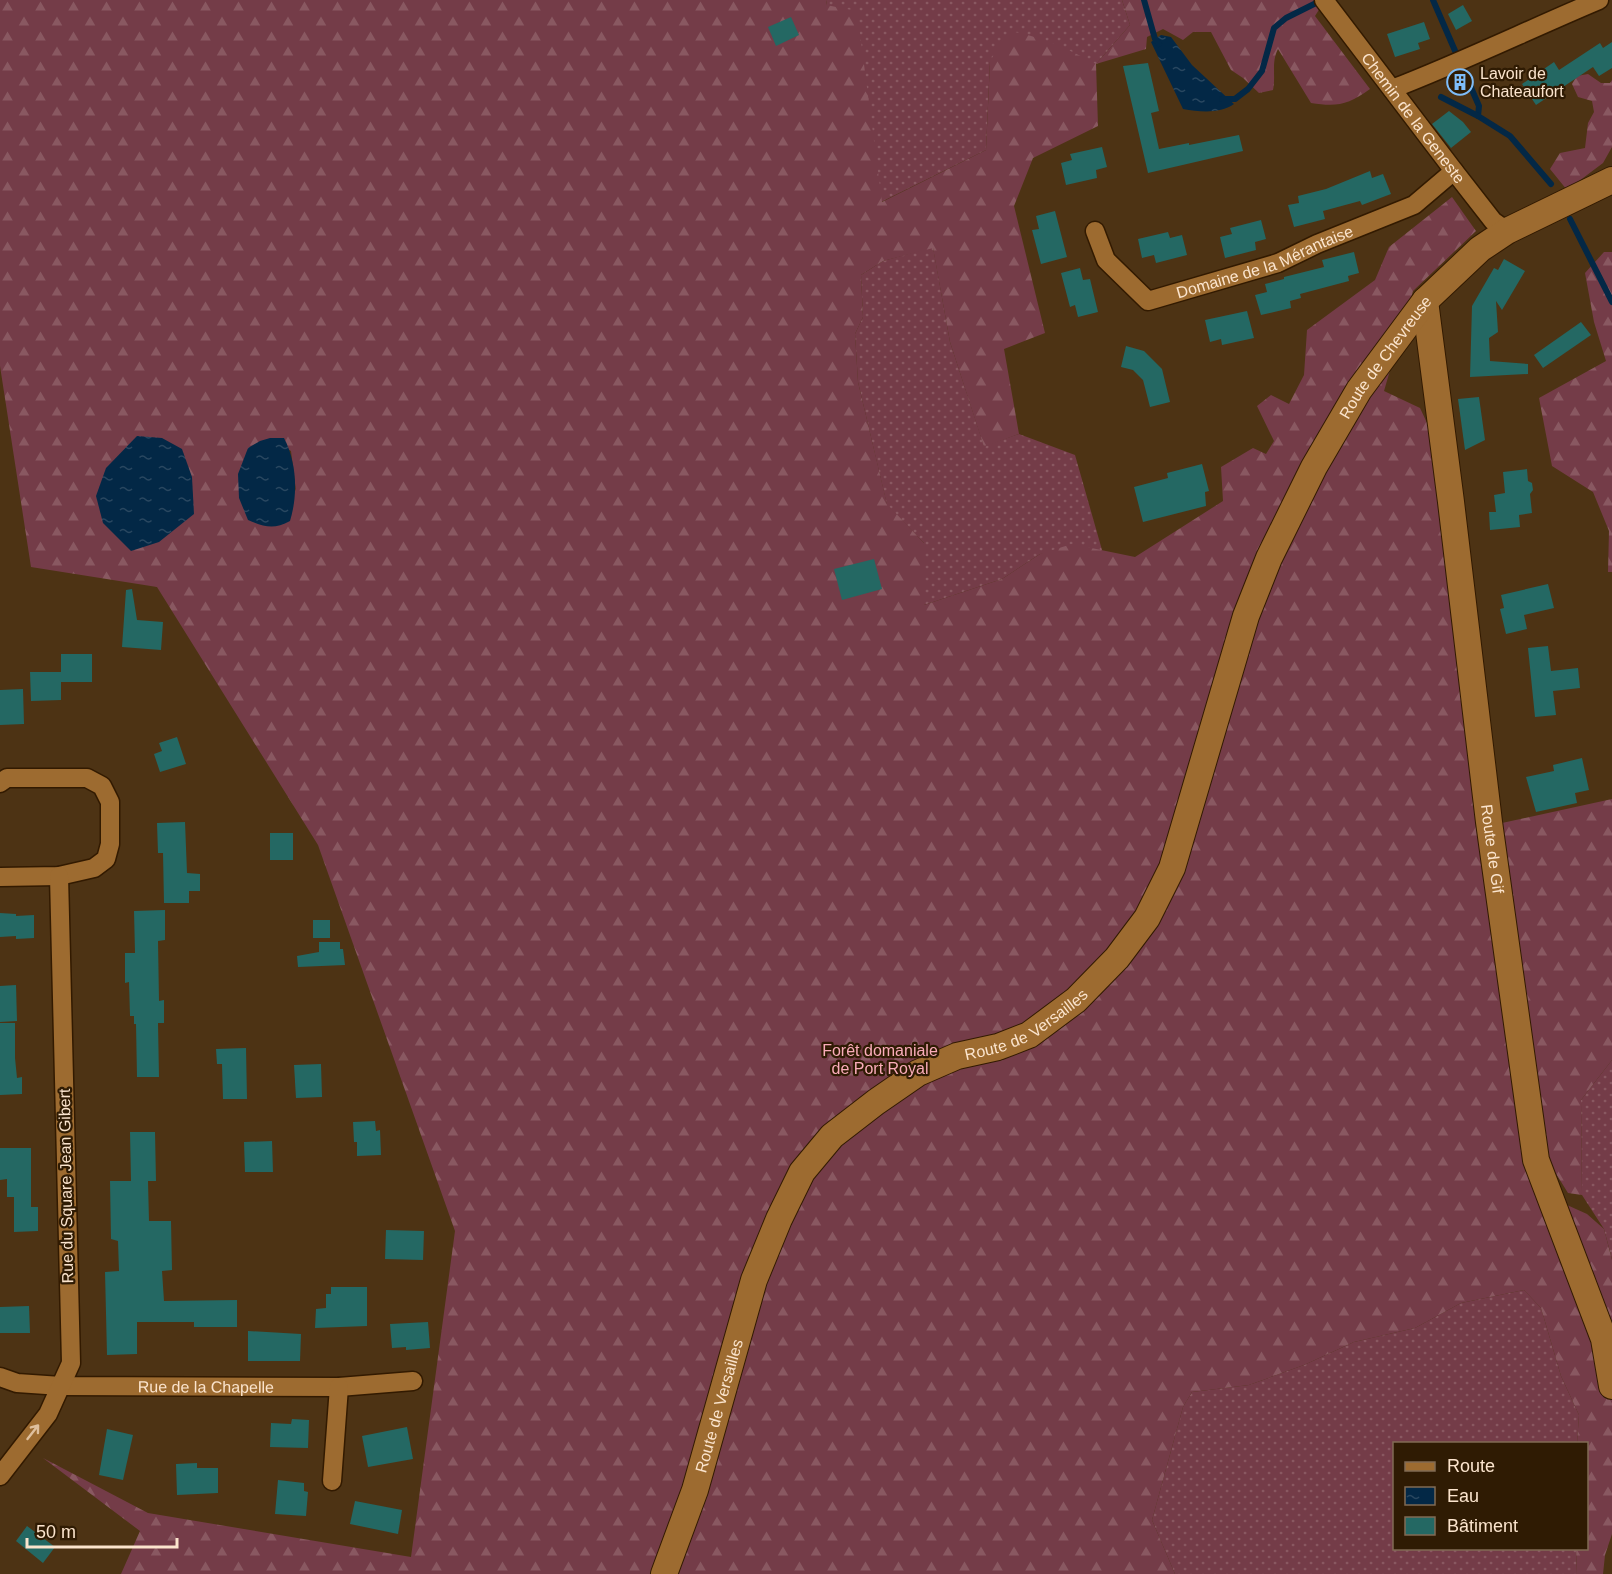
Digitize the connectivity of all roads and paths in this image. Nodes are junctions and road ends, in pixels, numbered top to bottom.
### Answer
1 (1599, 0) edge
2 (1329, 6) edge
3 (1392, 89) junction
4 (1454, 171) junction
5 (1612, 180) edge
6 (1095, 231) dead end
7 (1507, 231) junction
8 (1425, 301) junction
9 (1246, 616) joint
10 (0, 783) edge
11 (59, 876) junction
12 (0, 877) edge
13 (0, 1377) edge
14 (413, 1381) dead end
15 (61, 1386) junction
16 (1612, 1386) edge
17 (339, 1387) junction
18 (0, 1476) edge
19 (332, 1481) dead end
20 (664, 1574) edge

1 - 3 street
2 - 3 street, Chemin de la Geneste
3 - 4 street, Chemin de la Geneste
4 - 6 street, Domaine de la Mérantaise
4 - 7 street, Chemin de la Geneste
5 - 7 main road, Route de Chevreuse
7 - 8 main road, Route de Chevreuse
8 - 9 main road, Route de Chevreuse
8 - 16 main road, Route de Gif
9 - 20 main road, Route de Versailles
10 - 11 street
11 - 12 street
11 - 15 street, Rue du Square Jean Gibert
13 - 15 street, Rue de la Chapelle
14 - 17 street, Rue de la Chapelle
15 - 17 street, Rue de la Chapelle
18 -> 15 street, Rue du Square Jean Gibert
17 - 19 street

